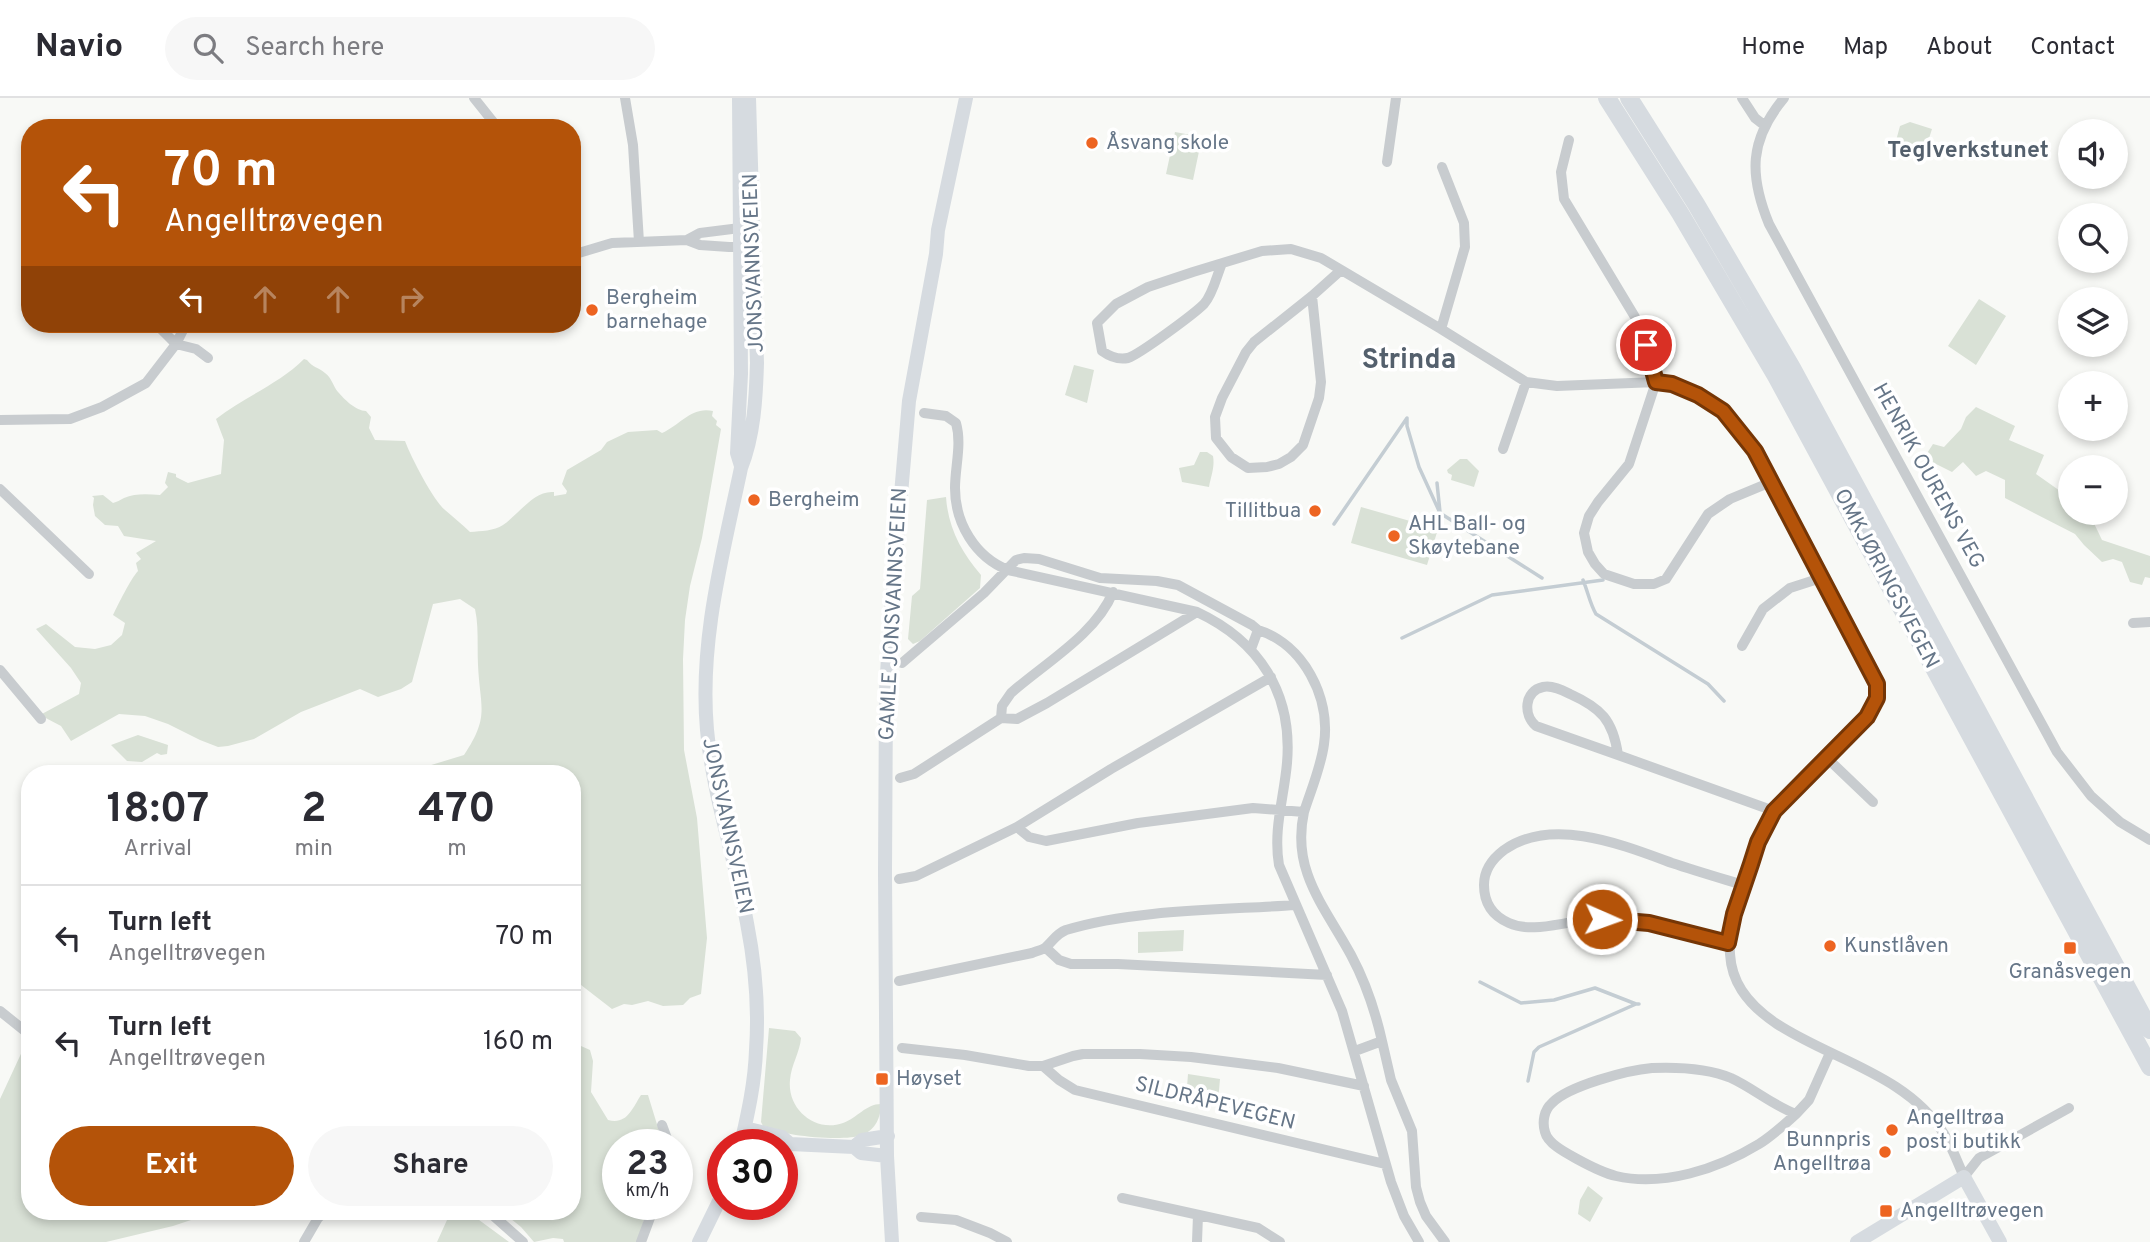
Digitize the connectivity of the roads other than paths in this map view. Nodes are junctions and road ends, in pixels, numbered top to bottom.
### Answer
1 (474, 98) edge
2 (625, 98) edge
3 (739, 98) edge
4 (749, 98) edge
5 (966, 98) edge
6 (1396, 98) edge
7 (1607, 98) edge
8 (1629, 98) edge
9 (1742, 98) edge
10 (1784, 98) edge
11 (491, 119) edge
12 (1764, 125) junction
13 (1569, 140) dead end
14 (1387, 162) dead end
15 (1442, 167) dead end
16 (740, 228) junction
17 (753, 237) junction
18 (687, 240) junction
19 (639, 242) junction
20 (740, 247) junction
21 (581, 253) edge
22 (1222, 264) junction
23 (1340, 271) junction
24 (1312, 296) junction
25 (1441, 329) junction
26 (165, 333) edge
27 (182, 333) edge
28 (176, 344) junction
29 (208, 358) dead end
30 (1526, 382) junction
31 (1656, 382) junction
32 (924, 413) dead end
33 (0, 420) edge
34 (1503, 449) dead end
35 (741, 468) junction
36 (1771, 482) junction
37 (0, 489) edge
38 (1008, 570) junction
39 (89, 574) dead end
40 (1821, 578) junction
41 (1113, 592) junction
42 (1197, 612) junction
43 (2150, 622) edge
44 (2133, 623) dead end
45 (1258, 630) junction
46 (1742, 646) dead end
47 (1251, 649) junction
48 (902, 663) dead end
49 (0, 670) edge
50 (1270, 677) junction
51 (1001, 718) junction
52 (41, 719) dead end
53 (1618, 755) junction
54 (1828, 758) junction
55 (900, 778) dead end
56 (1873, 802) dead end
57 (1279, 809) junction
58 (1774, 811) junction
59 (1304, 812) junction
60 (1017, 827) junction
61 (2150, 840) edge
62 (899, 879) dead end
63 (1744, 886) junction
64 (1296, 905) junction
65 (1728, 943) junction
66 (1046, 948) junction
67 (1327, 975) junction
68 (900, 981) dead end
69 (0, 1011) edge
70 (21, 1028) edge
71 (2150, 1030) edge
72 (1382, 1041) junction
73 (902, 1048) dead end
74 (1355, 1051) junction
75 (1830, 1053) junction
76 (1044, 1066) junction
77 (2150, 1067) edge
78 (1364, 1086) junction
79 (2069, 1108) dead end
80 (1796, 1114) junction
81 (662, 1125) dead end
82 (745, 1128) joint
83 (663, 1129) edge
84 (749, 1129) edge
85 (887, 1136) junction
86 (798, 1145) edge
87 (854, 1147) junction
88 (887, 1156) junction
89 (1385, 1164) junction
90 (1964, 1177) junction
91 (1122, 1198) dead end
92 (1198, 1215) junction
93 (921, 1217) dead end
94 (317, 1220) edge
95 (498, 1220) edge
96 (649, 1220) edge
97 (710, 1220) edge
98 (304, 1242) edge
99 (523, 1242) edge
100 (641, 1242) edge
101 (699, 1242) edge
102 (892, 1242) edge
103 (1007, 1242) edge
104 (1197, 1242) edge
105 (1280, 1242) edge
106 (1419, 1242) edge
107 (1445, 1242) edge
108 (1857, 1242) edge
109 (2000, 1242) edge

1 - 11 street
2 - 19 street
3 - 16 street, JONSVANNSVEIEN
4 - 17 street, JONSVANNSVEIEN
5 - 85 street, GAMLE JONSVANNSVEIEN
6 - 14 street
7 - 77 highway, OMKJØRINGSVEGEN
8 - 71 highway, OMKJØRINGSVEGEN
9 - 12 street
10 - 12 street, HENRIK OURENS VEG
12 - 61 street, HENRIK OURENS VEG
13 - 31 street
15 - 25 street
16 - 17 street
16 - 18 street
16 - 20 street, JONSVANNSVEIEN
17 - 20 street
17 - 35 street, JONSVANNSVEIEN
18 - 19 street
18 - 20 street
19 - 21 street
20 - 35 street, JONSVANNSVEIEN
22 - 22 street
22 - 23 street
23 - 24 street
23 - 25 street
24 - 24 street
25 - 30 street
26 - 28 street
27 - 28 street
28 - 29 street
28 - 33 street
30 - 31 street
30 - 34 street
31 - 36 street
31 - 36 street
32 - 38 street
35 - 82 street, JONSVANNSVEIEN
36 - 40 street
37 - 39 street
38 - 41 street
38 - 45 street
38 - 48 street
40 - 46 street
40 - 54 street
41 - 42 street
41 - 51 street
42 - 47 street
42 - 51 street
43 - 44 street
45 - 47 street
45 - 59 street
47 - 50 street
49 - 52 street
50 - 57 street
50 - 60 street
51 - 55 street
53 - 53 street
53 - 58 street
54 - 56 street
54 - 58 street
57 - 59 street
57 - 60 street
57 - 64 street
58 - 63 street
59 - 72 street
60 - 62 street
63 - 65 street
63 - 65 street
64 - 66 street
64 - 67 street
65 - 75 street
66 - 67 street
66 - 68 street
67 - 74 street
69 - 70 street
72 - 74 street
72 - 107 street
73 - 76 street, SILDRÅPEVEGEN
74 - 78 street
75 - 80 street
75 - 90 street
76 - 78 street, SILDRÅPEVEGEN
76 - 89 street, SILDRÅPEVEGEN
78 - 89 street
79 - 90 street
80 - 80 street
81 - 83 street
82 - 84 street
85 - 87 street
85 - 88 street, GAMLE JONSVANNSVEIEN
86 - 87 street
87 - 88 street
88 - 102 street, GAMLE JONSVANNSVEIEN
89 - 106 street
90 - 108 street
90 - 109 street
91 - 92 street
92 - 104 street
92 - 105 street
93 - 103 street
94 - 98 street
95 - 99 street
96 - 100 street
97 - 101 street

